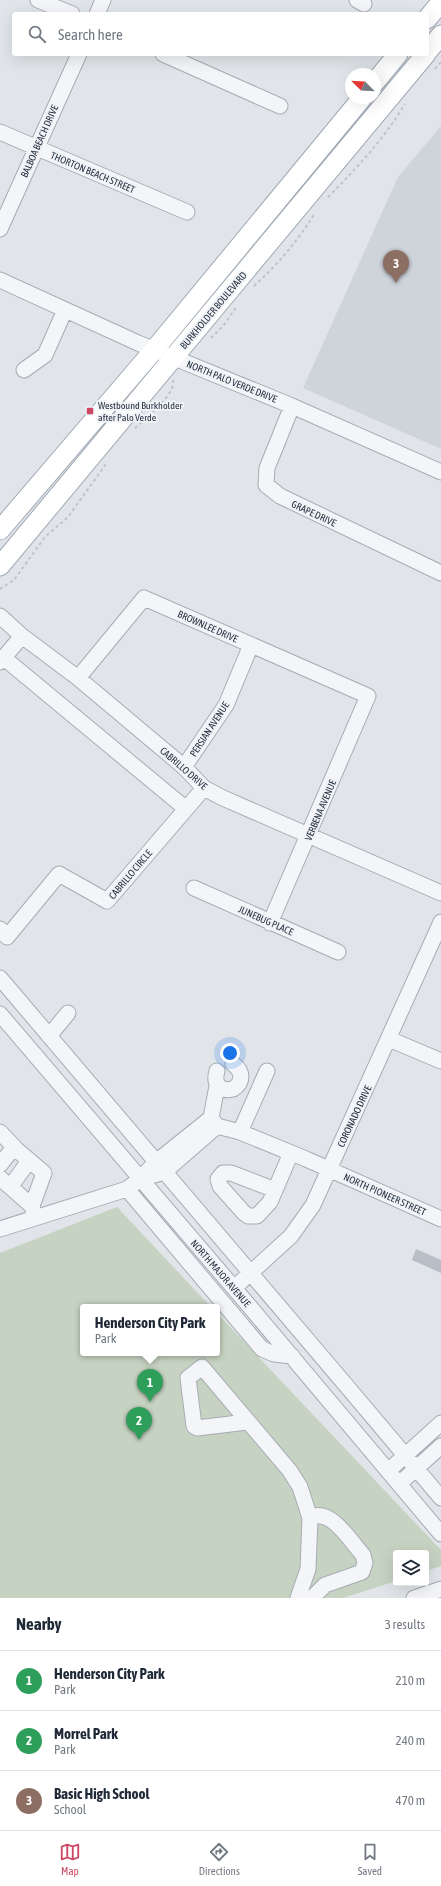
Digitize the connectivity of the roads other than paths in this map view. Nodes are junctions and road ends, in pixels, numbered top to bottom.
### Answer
1 (38, 0) edge
2 (104, 0) edge
3 (441, 2) edge
4 (67, 12) edge
5 (99, 12) edge
6 (429, 17) edge
7 (441, 35) edge
8 (429, 49) edge
9 (78, 56) edge
10 (168, 56) edge
11 (396, 56) edge
12 (424, 56) edge
13 (381, 75) edge
14 (357, 104) edge
15 (280, 106) dead end
16 (0, 132) edge
17 (36, 149) junction
18 (187, 212) dead end
19 (0, 229) edge
20 (0, 280) edge
21 (65, 310) junction
22 (154, 350) junction
23 (174, 357) junction
24 (24, 370) dead end
25 (292, 406) junction
26 (441, 472) edge
27 (2, 524) edge
28 (23, 537) junction
29 (0, 566) edge
30 (441, 573) edge
31 (0, 616) edge
32 (22, 636) junction
33 (251, 645) junction
34 (2, 660) edge
35 (78, 678) junction
36 (368, 696) joint
37 (184, 767) junction
38 (204, 788) junction
39 (185, 808) junction
40 (309, 836) junction
41 (194, 888) dead end
42 (441, 893) edge
43 (441, 922) edge
44 (270, 923) junction
45 (0, 929) edge
46 (338, 952) dead end
47 (0, 978) edge
48 (68, 1013) dead end
49 (0, 1014) edge
50 (49, 1036) junction
51 (389, 1039) junction
52 (441, 1061) edge
53 (233, 1064) dead end
54 (217, 1071) dead end
55 (267, 1071) dead end
56 (241, 1079) junction
57 (217, 1086) junction
58 (260, 1087) junction
59 (214, 1122) junction
60 (0, 1132) edge
61 (240, 1132) junction
62 (14, 1147) junction
63 (291, 1154) junction
64 (29, 1161) junction
65 (0, 1165) edge
66 (160, 1167) junction
67 (329, 1169) junction
68 (140, 1179) junction
69 (5, 1183) edge
70 (127, 1189) junction
71 (275, 1190) dead end
72 (34, 1212) junction
73 (441, 1219) edge
74 (0, 1229) edge
75 (252, 1272) junction
76 (234, 1288) junction
77 (292, 1356) junction
78 (247, 1422) junction
79 (441, 1423) edge
80 (441, 1446) edge
81 (405, 1456) junction
82 (417, 1469) junction
83 (388, 1470) junction
84 (399, 1484) junction
85 (441, 1498) edge
86 (310, 1518) junction
87 (441, 1534) edge
88 (441, 1589) edge
89 (298, 1598) edge
90 (312, 1598) edge
91 (414, 1598) edge

1 - 4 street
2 - 5 street
3 - 6 main road
7 - 8 main road, BURKHOLDER BOULEVARD
9 - 17 street, BALBOA BEACH DRIVE
10 - 15 street
11 - 13 main road
12 - 23 main road, BURKHOLDER BOULEVARD
14 - 22 main road, BURKHOLDER BOULEVARD
16 - 17 street, THORTON BEACH STREET
17 - 18 street, THORTON BEACH STREET
17 - 19 street, BALBOA BEACH DRIVE
20 - 21 street, NORTH PALO VERDE DRIVE
21 - 22 street, NORTH PALO VERDE DRIVE
21 - 24 street
22 - 23 street, NORTH PALO VERDE DRIVE
22 - 27 main road, BURKHOLDER BOULEVARD
23 - 25 street, NORTH PALO VERDE DRIVE
23 - 28 main road, BURKHOLDER BOULEVARD
25 - 26 street, NORTH PALO VERDE DRIVE
25 - 30 street, GRAPE DRIVE
27 - 28 street
28 - 29 main road, BURKHOLDER BOULEVARD
31 - 32 street, CABRILLO DRIVE
32 - 34 street
32 - 35 street, CABRILLO DRIVE
33 - 35 street, BROWNLEE DRIVE
33 - 36 street, BROWNLEE DRIVE
33 - 37 street, PERSIAN AVENUE
34 - 39 street
35 - 37 street, CABRILLO DRIVE
36 - 40 street, VERBENA AVENUE
37 - 38 street, CABRILLO DRIVE
38 - 39 street, CABRILLO CIRCLE
38 - 40 street, CABRILLO DRIVE
39 - 45 street, CABRILLO CIRCLE
40 - 42 street, CABRILLO DRIVE
40 - 44 street, VERBENA AVENUE
41 - 44 street, JUNEBUG PLACE
43 - 51 street, CORONADO DRIVE
44 - 46 street, JUNEBUG PLACE
47 - 50 street
48 - 50 street
49 - 68 street, NORTH MAJOR AVENUE
50 - 66 street
51 - 52 street
51 - 67 street, CORONADO DRIVE
53 - 56 street
54 - 57 street
55 - 58 street
56 - 57 street
56 - 58 street
57 - 59 street
58 - 61 street
59 - 61 street, NORTH PIONEER STREET
59 - 66 street
60 - 62 street
61 - 63 street, NORTH PIONEER STREET
62 - 64 street
62 - 65 street
63 - 67 street, NORTH PIONEER STREET
63 - 71 street
64 - 69 street
64 - 72 street
66 - 68 street
66 - 75 street
67 - 73 street, NORTH PIONEER STREET
67 - 75 street, CORONADO DRIVE
68 - 70 street
68 - 76 street, NORTH MAJOR AVENUE
69 - 72 street
70 - 72 street
70 - 77 street
72 - 74 street
75 - 76 street, CORONADO DRIVE
75 - 81 street
76 - 77 street, NORTH MAJOR AVENUE
77 - 83 street, NORTH MAJOR AVENUE
78 - 78 street
78 - 86 street
79 - 81 street
80 - 82 street
81 - 82 street
81 - 83 street
82 - 84 street
82 - 85 street
83 - 84 street, NORTH MAJOR AVENUE
84 - 87 street, NORTH MAJOR AVENUE
86 - 89 street
86 - 90 street
88 - 91 street

